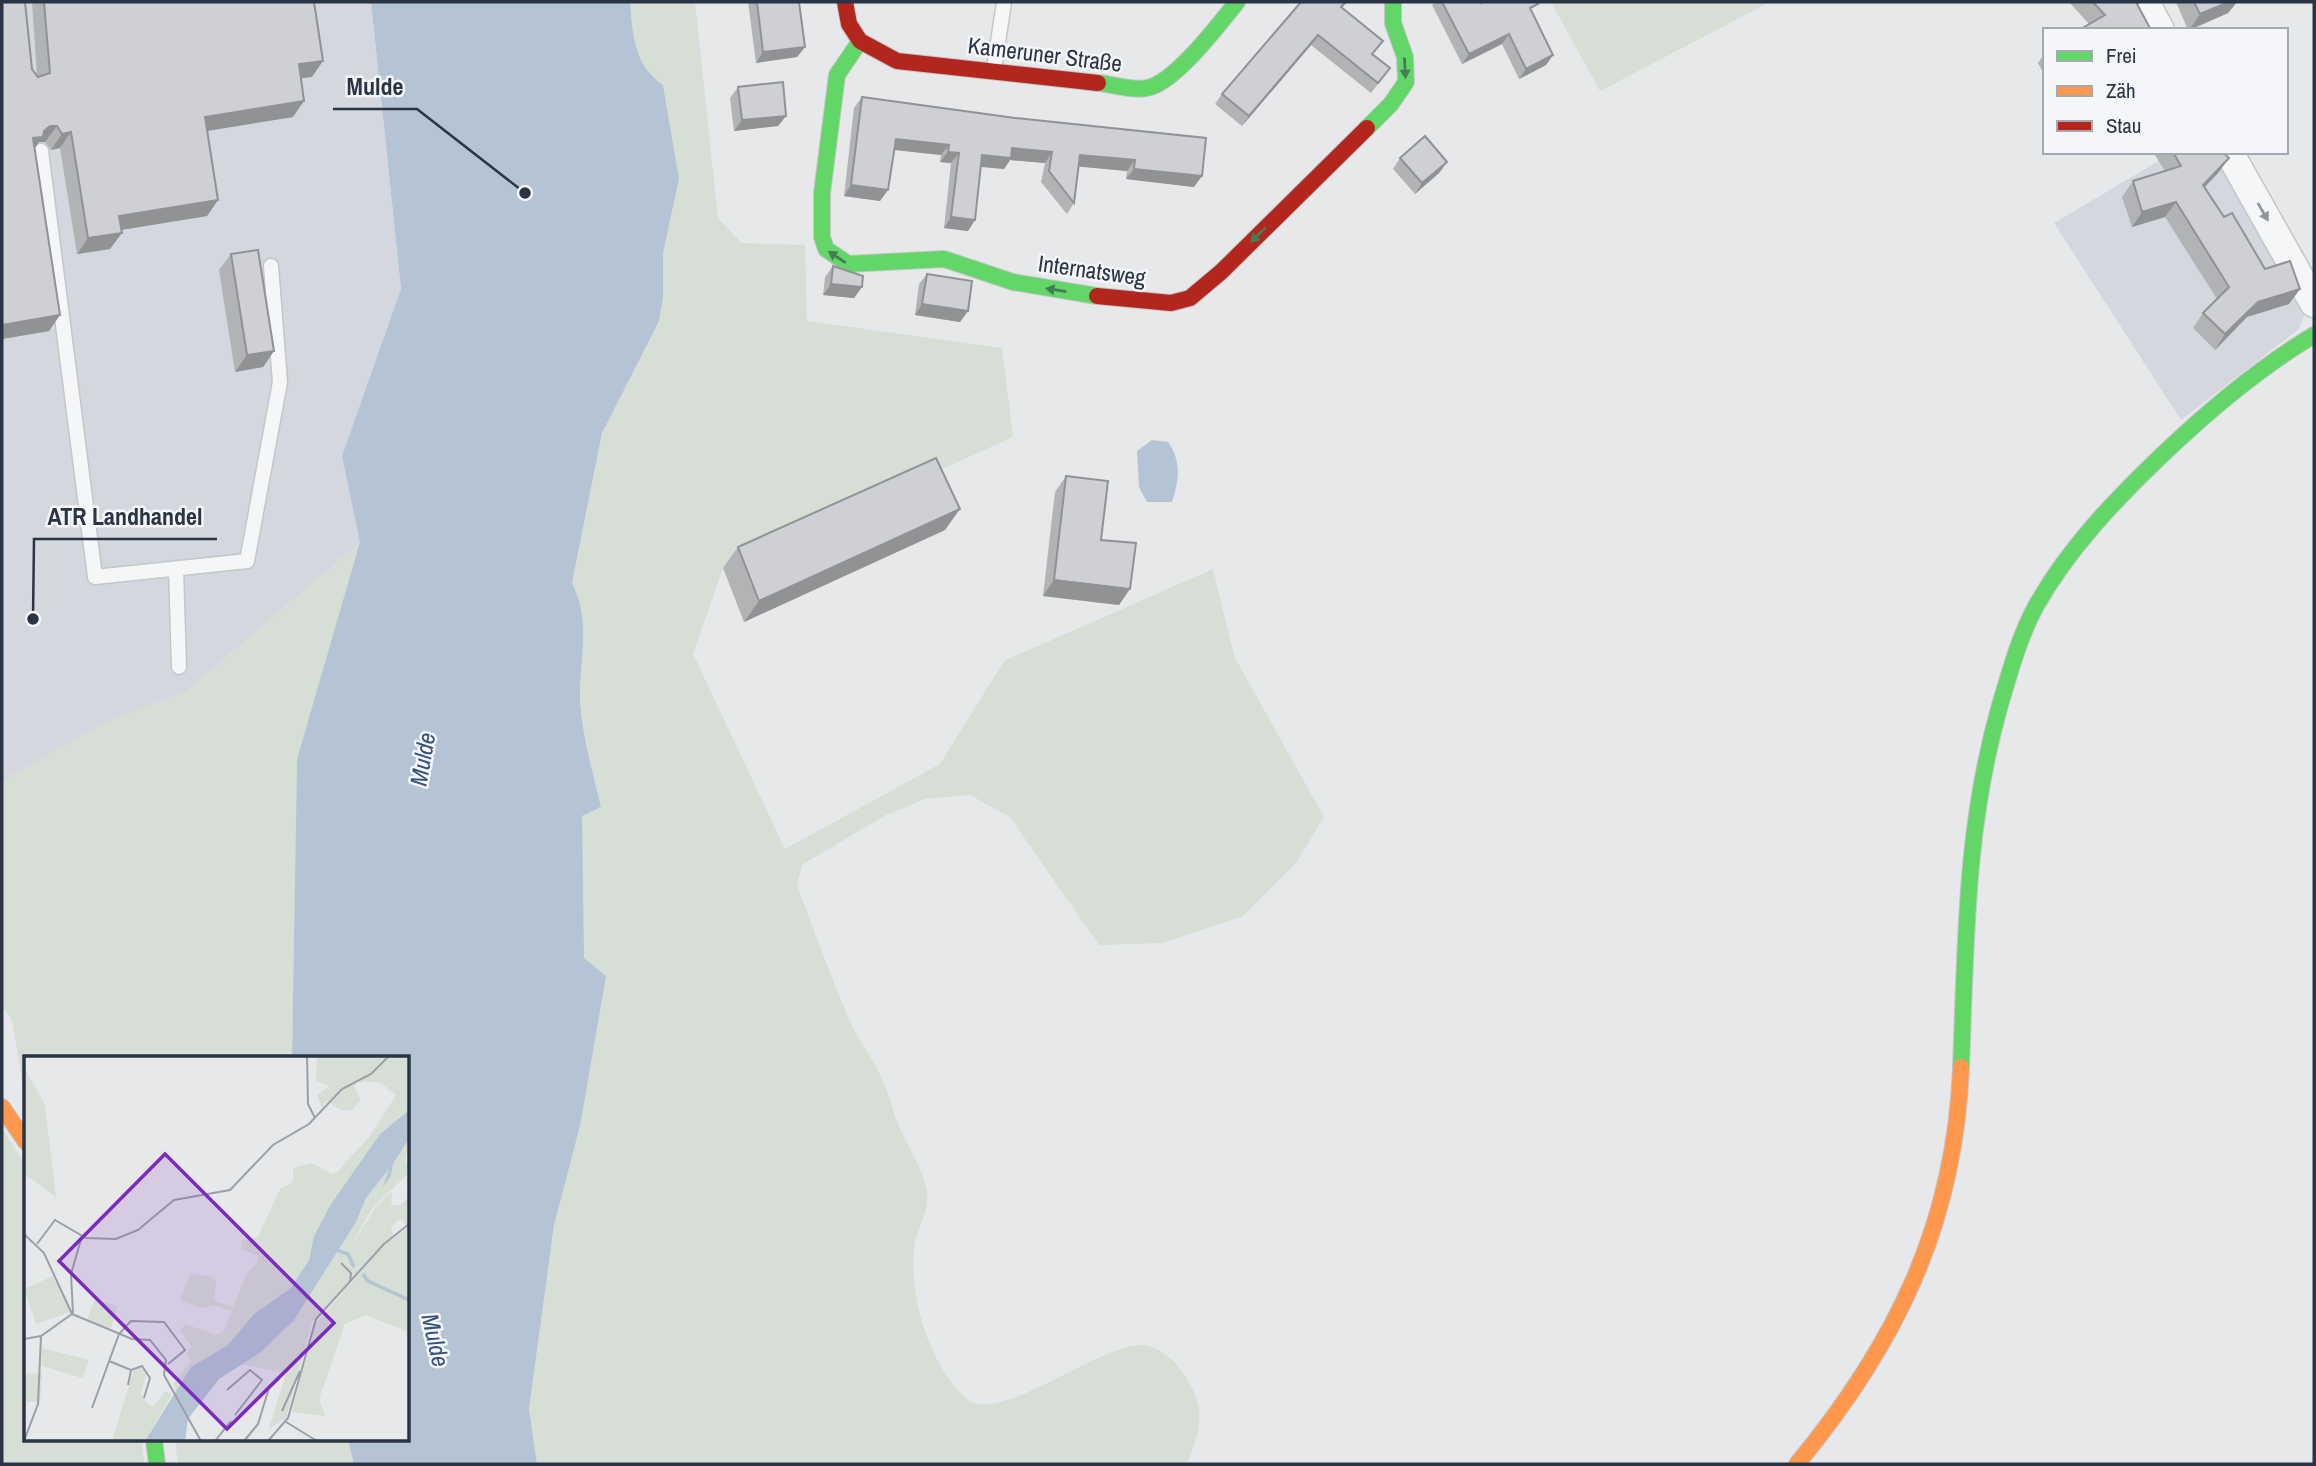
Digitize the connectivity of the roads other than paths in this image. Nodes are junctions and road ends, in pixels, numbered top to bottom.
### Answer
1 (845, 2) edge
2 (1004, 2) edge
3 (1237, 2) edge
4 (1393, 2) edge
5 (2145, 2) edge
6 (2159, 28) edge
7 (860, 41) junction
8 (994, 69) junction
9 (41, 151) edge
10 (2230, 154) edge
11 (271, 266) dead end
12 (2314, 303) edge
13 (2314, 335) edge
14 (176, 569) junction
15 (179, 667) dead end
16 (2, 1107) edge
17 (24, 1139) edge
18 (154, 1442) edge
19 (157, 1464) edge
20 (1797, 1464) edge

1 - 7 street
2 - 8 lane
3 - 8 street, Kameruner Straße
4 -> 7 street, Internatsweg
5 - 6 street
7 - 8 street, Kameruner Straße
9 - 14 lane
10 -> 12 street
11 - 14 lane
13 - 20 street
14 - 15 lane
16 - 17 street
18 - 19 street

